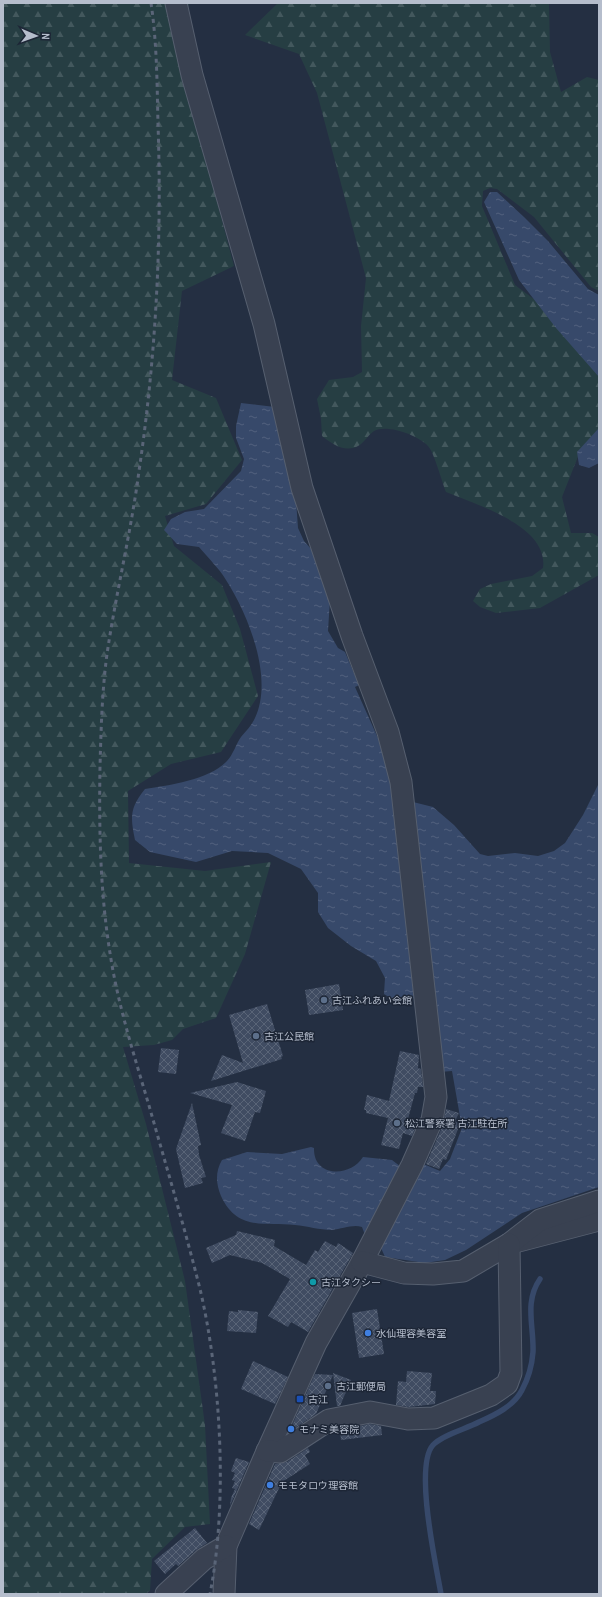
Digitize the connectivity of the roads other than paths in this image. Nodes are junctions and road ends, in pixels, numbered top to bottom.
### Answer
1 (176, 3) edge
2 (599, 1201) edge
3 (599, 1220) edge
4 (509, 1244) junction
5 (362, 1262) junction
6 (267, 1450) junction
7 (226, 1546) junction
8 (166, 1594) edge
9 (224, 1594) edge

1 - 5 street
2 - 4 street
3 - 4 street
4 - 5 street
4 - 6 street
5 - 6 street
6 - 7 street
7 - 8 street
7 - 9 street

